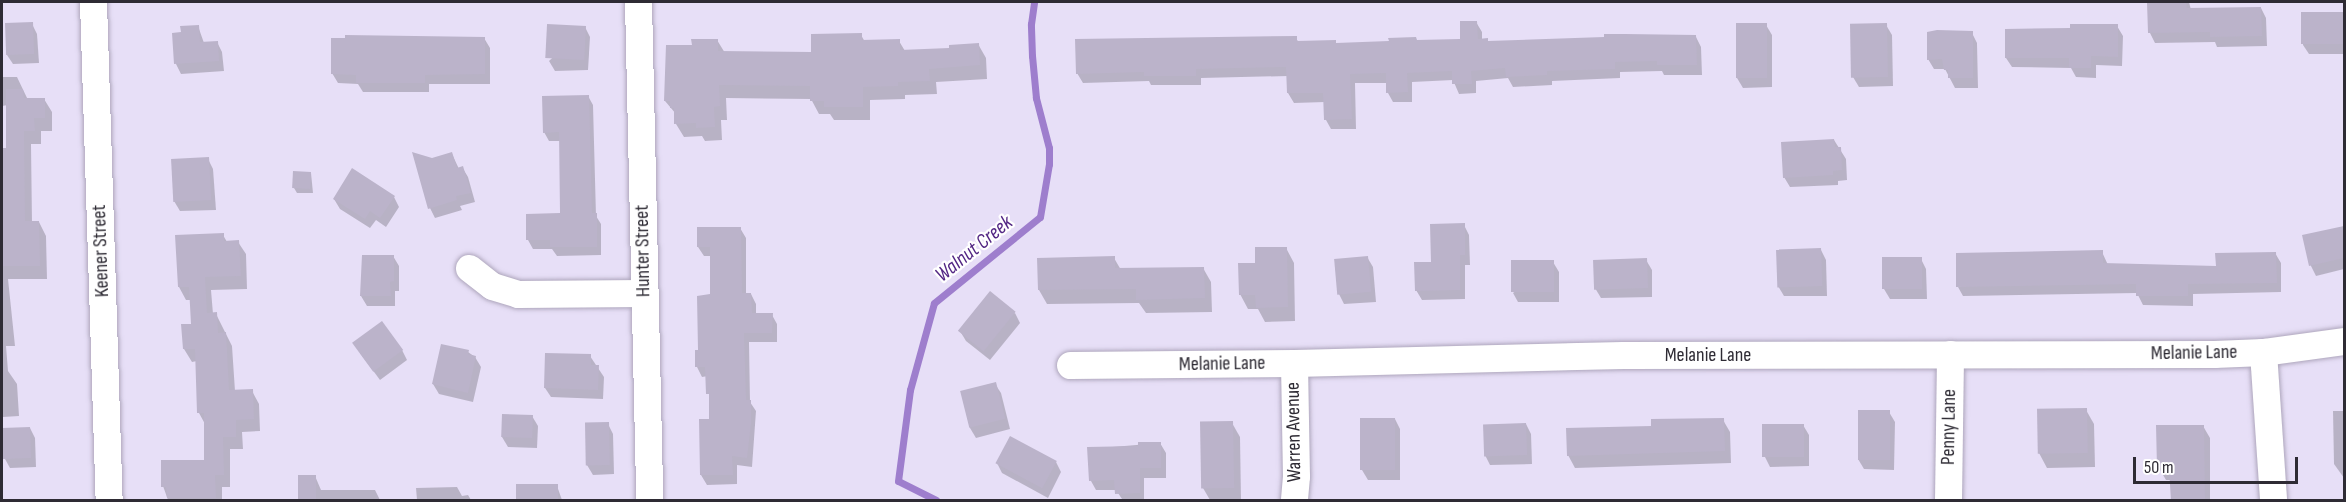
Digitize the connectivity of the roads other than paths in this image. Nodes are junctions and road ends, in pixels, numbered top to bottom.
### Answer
1 (93, 2) edge
2 (638, 2) edge
3 (469, 268) dead end
4 (644, 293) junction
5 (2344, 340) edge
6 (2263, 352) junction
7 (1950, 354) junction
8 (1294, 363) junction
9 (1070, 365) dead end
10 (109, 501) edge
11 (649, 501) edge
12 (1294, 501) edge
13 (1948, 501) edge
14 (2273, 501) edge

1 - 10 street, Keener Street
2 - 4 street, Hunter Street
3 - 4 street
4 - 11 street, Hunter Street
5 - 6 street, Melanie Lane
6 - 7 street, Melanie Lane
6 - 14 street
7 - 8 street, Melanie Lane
7 - 13 street, Penny Lane
8 - 9 street, Melanie Lane
8 - 12 street, Warren Avenue

